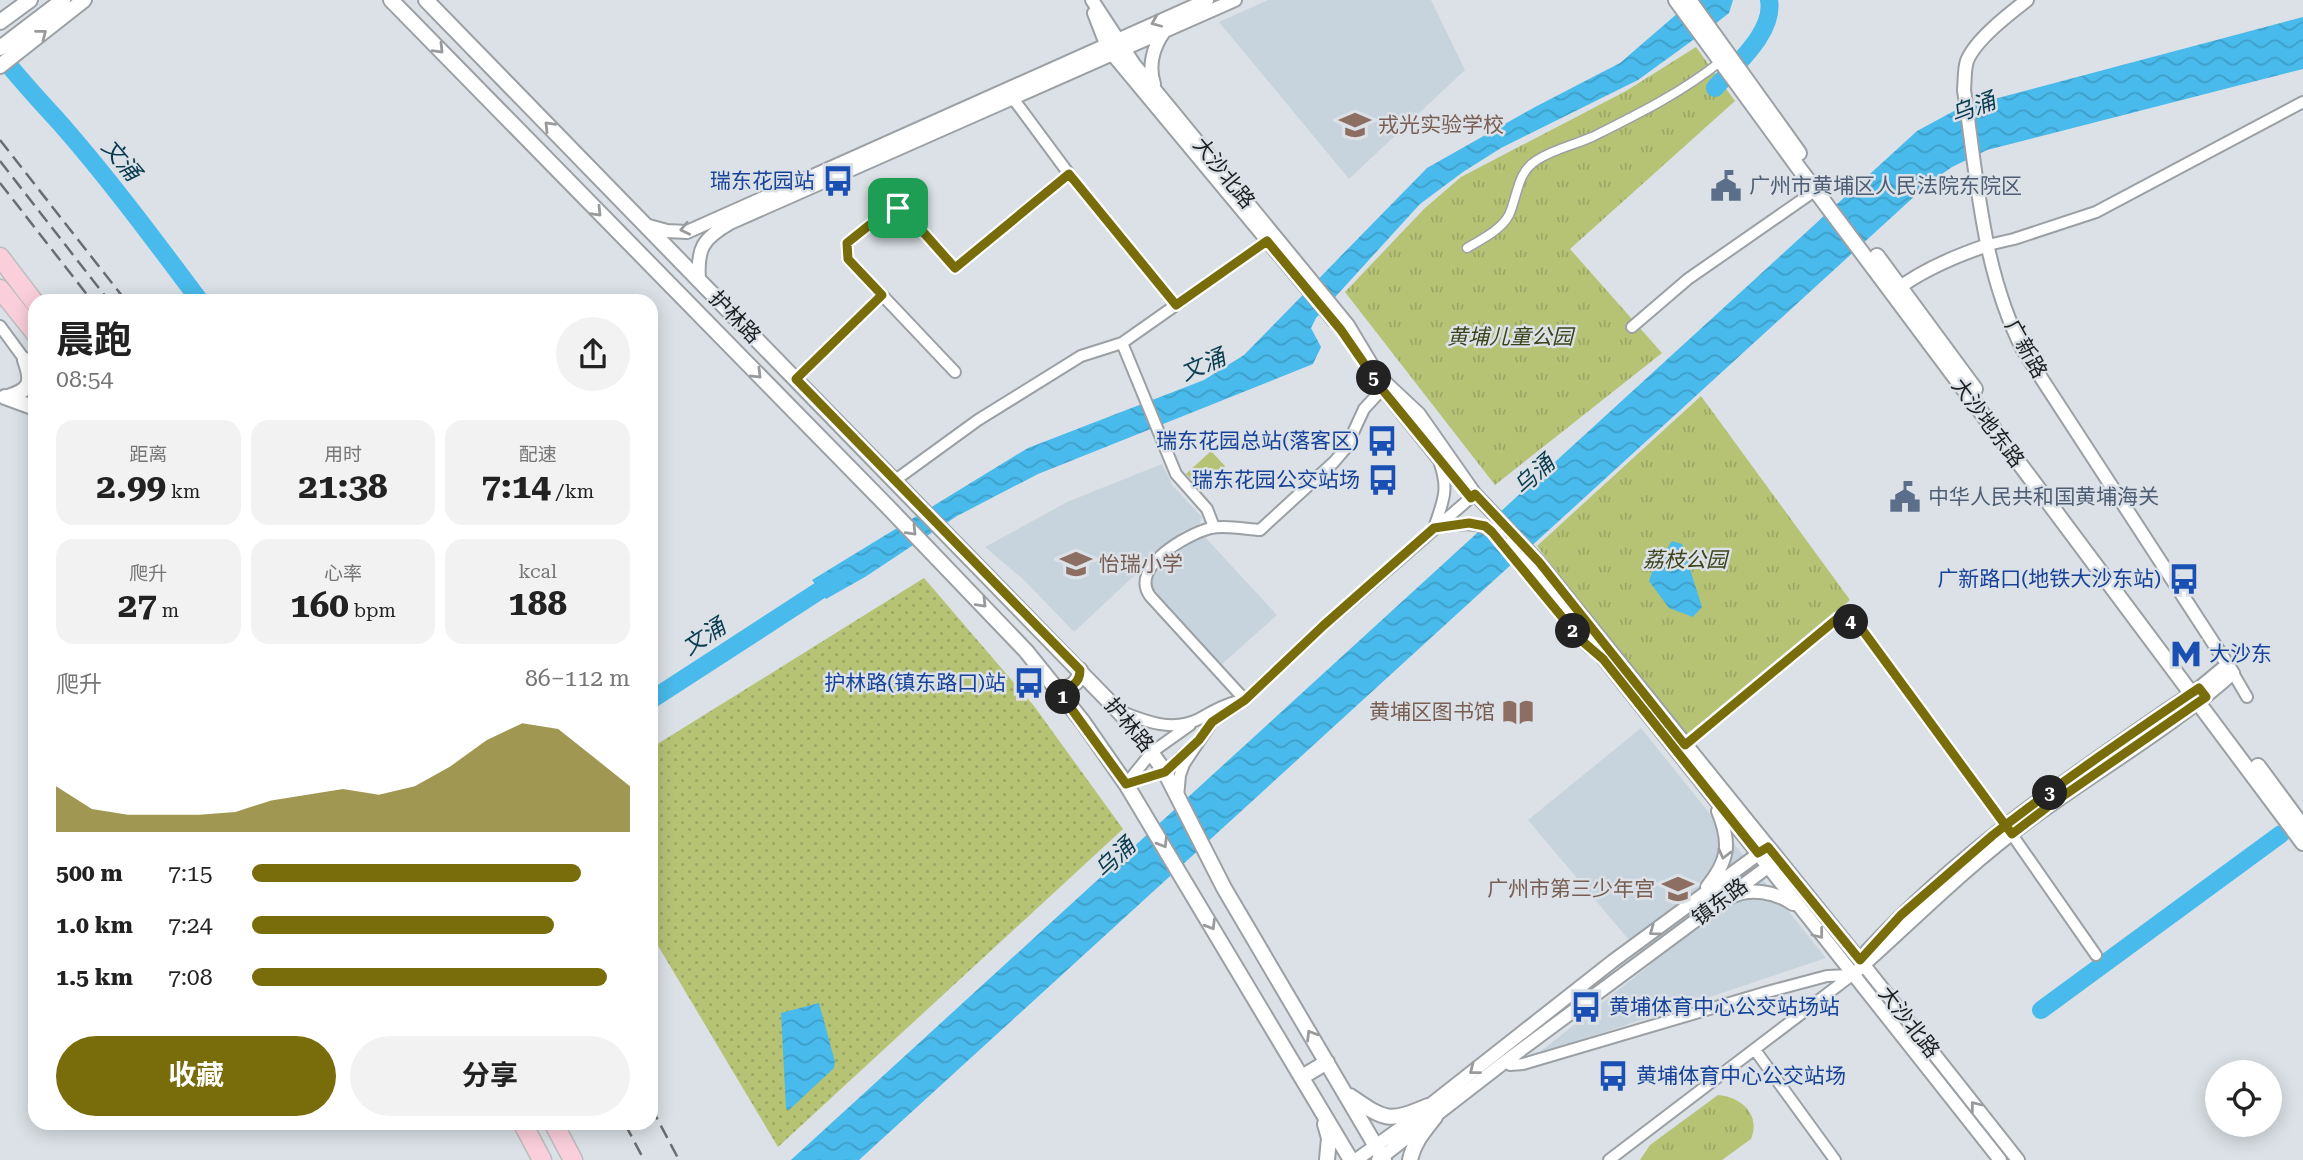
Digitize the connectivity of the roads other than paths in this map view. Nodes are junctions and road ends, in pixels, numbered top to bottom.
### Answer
1 (30, 0) edge
2 (62, 0) edge
3 (84, 0) edge
4 (391, 0) edge
5 (426, 0) edge
6 (1090, 0) edge
7 (1207, 0) edge
8 (1236, 0) edge
9 (1676, 0) edge
10 (1689, 0) edge
11 (2027, 0) edge
12 (0, 22) edge
13 (1166, 30) junction
14 (1115, 46) junction
15 (0, 48) edge
16 (1721, 61) junction
17 (0, 66) edge
18 (1739, 76) junction
19 (1157, 90) junction
20 (1009, 93) junction
21 (2303, 102) edge
22 (1069, 174) junction
23 (1816, 190) junction
24 (1830, 201) junction
25 (645, 225) junction
26 (1267, 241) junction
27 (1988, 245) junction
28 (1468, 248) dead end
29 (0, 257) edge
30 (1293, 264) junction
31 (699, 280) junction
32 (0, 289) edge
33 (1896, 290) junction
34 (28, 294) edge
35 (882, 295) junction
36 (1176, 305) junction
37 (28, 324) edge
38 (0, 326) edge
39 (1632, 327) dead end
40 (1122, 343) junction
41 (25, 360) junction
42 (28, 364) edge
43 (28, 370) edge
44 (955, 372) dead end
45 (796, 379) junction
46 (28, 385) edge
47 (1384, 386) junction
48 (4, 397) edge
49 (28, 406) edge
50 (1438, 458) junction
51 (894, 481) junction
52 (1473, 496) junction
53 (1486, 516) junction
54 (1214, 527) junction
55 (1434, 528) junction
56 (2230, 668) junction
57 (1080, 670) junction
58 (1057, 689) junction
59 (2199, 695) junction
60 (2247, 696) dead end
61 (1245, 700) junction
62 (1117, 709) junction
63 (1198, 719) junction
64 (1199, 740) junction
65 (1685, 745) junction
66 (1152, 752) junction
67 (1165, 772) junction
68 (1126, 784) junction
69 (1178, 797) junction
70 (1714, 801) junction
71 (2303, 827) edge
72 (2009, 830) junction
73 (2303, 843) edge
74 (1763, 850) junction
75 (1769, 866) junction
76 (1696, 901) junction
77 (1798, 906) junction
78 (1711, 909) junction
79 (2096, 955) dead end
80 (1862, 962) junction
81 (1852, 975) junction
82 (1755, 1050) junction
83 (1506, 1061) junction
84 (1326, 1062) junction
85 (1302, 1077) junction
86 (1345, 1093) junction
87 (1432, 1111) junction
88 (1323, 1113) junction
89 (526, 1130) edge
90 (557, 1130) edge
91 (1380, 1156) edge
92 (542, 1160) edge
93 (573, 1160) edge
94 (1327, 1160) edge
95 (1353, 1160) edge
96 (1410, 1160) edge
97 (1609, 1160) edge
98 (1835, 1160) edge
99 (2000, 1160) edge
100 (2018, 1160) edge

1 - 12 main road
2 - 15 main road
17 -> 3 main road
4 -> 58 main road, 护林路
25 -> 5 main road, 护林路
6 - 14 street, 大沙北路
7 -> 14 street
8 - 13 street
9 - 16 main road, 大沙地东路
10 - 18 main road, 大沙地东路
11 - 27 street, 广新路
13 - 14 street
13 - 19 street
14 - 19 street, 大沙北路
14 - 20 street
14 - 26 street, 大沙北路
16 - 18 main road, 大沙地东路
16 - 28 street
18 - 23 main road, 大沙地东路
18 - 24 main road, 大沙地东路
19 - 30 street, 大沙北路
20 - 22 street
20 -> 25 street
20 - 31 street
21 - 27 street
22 - 35 street
22 - 36 street
23 - 24 main road, 大沙地东路
23 - 39 street
24 - 33 main road, 大沙地东路
25 - 31 main road, 护林路
26 - 30 street, 大沙北路
26 - 36 street
27 - 33 street
27 - 56 street, 广新路
29 - 34 highway
30 - 47 street, 大沙北路
30 - 47 street, 大沙北路
31 - 45 main road, 护林路
32 - 37 highway
33 - 59 main road, 大沙地东路
35 - 44 street
35 - 45 street
36 - 40 street
38 - 41 street
40 - 51 street
40 - 54 street
41 - 42 main road
41 - 43 main road
45 - 51 main road, 护林路
46 - 48 main road
47 - 50 street, 大沙北路
47 - 52 street, 大沙北路
47 - 54 street
48 - 49 main road
50 - 52 street, 大沙北路
50 - 55 street
51 - 57 main road, 护林路
52 - 53 street, 大沙北路
52 - 55 street
53 - 55 street
53 - 65 street, 大沙北路
53 - 70 street, 大沙北路
54 - 61 street
55 - 61 street
56 - 59 street
56 - 60 street
57 - 58 main road
57 - 62 main road, 护林路
58 - 68 main road, 护林路
59 - 71 main road, 大沙地东路
59 - 72 street
59 - 73 main road, 大沙地东路
61 - 63 street
61 - 64 street
62 - 63 street
62 - 66 main road, 护林路
63 - 66 street
64 - 67 street
64 - 69 street
65 - 72 street
65 - 74 street, 大沙北路
66 - 67 main road, 护林路
66 - 68 street
67 - 68 street
67 - 69 main road, 护林路
68 -> 85 main road, 护林路
84 -> 69 main road, 护林路
70 - 74 street, 大沙北路
70 -> 76 street
72 - 79 street
72 - 80 street
74 - 75 street, 镇东路
74 - 76 street, 镇东路
74 - 80 street, 大沙北路
75 - 77 street, 大沙北路
75 - 78 street, 镇东路
76 - 78 street
76 -> 87 street, 镇东路
77 - 78 street
77 -> 81 street, 大沙北路
78 - 83 street, 镇东路
80 - 81 street
100 -> 80 street, 大沙北路
81 - 82 street
81 - 83 street
81 - 99 street, 大沙北路
82 - 97 street
82 - 98 street
83 - 87 street, 镇东路
84 - 85 main road
84 - 86 main road, 护林路
85 - 88 main road, 护林路
86 - 87 main road
86 - 91 main road, 护林路
87 - 91 street, 镇东路
87 - 96 main road
88 - 94 main road
88 - 95 main road, 护林路
89 - 92 highway
90 - 93 highway
91 - 95 street, 镇东路

